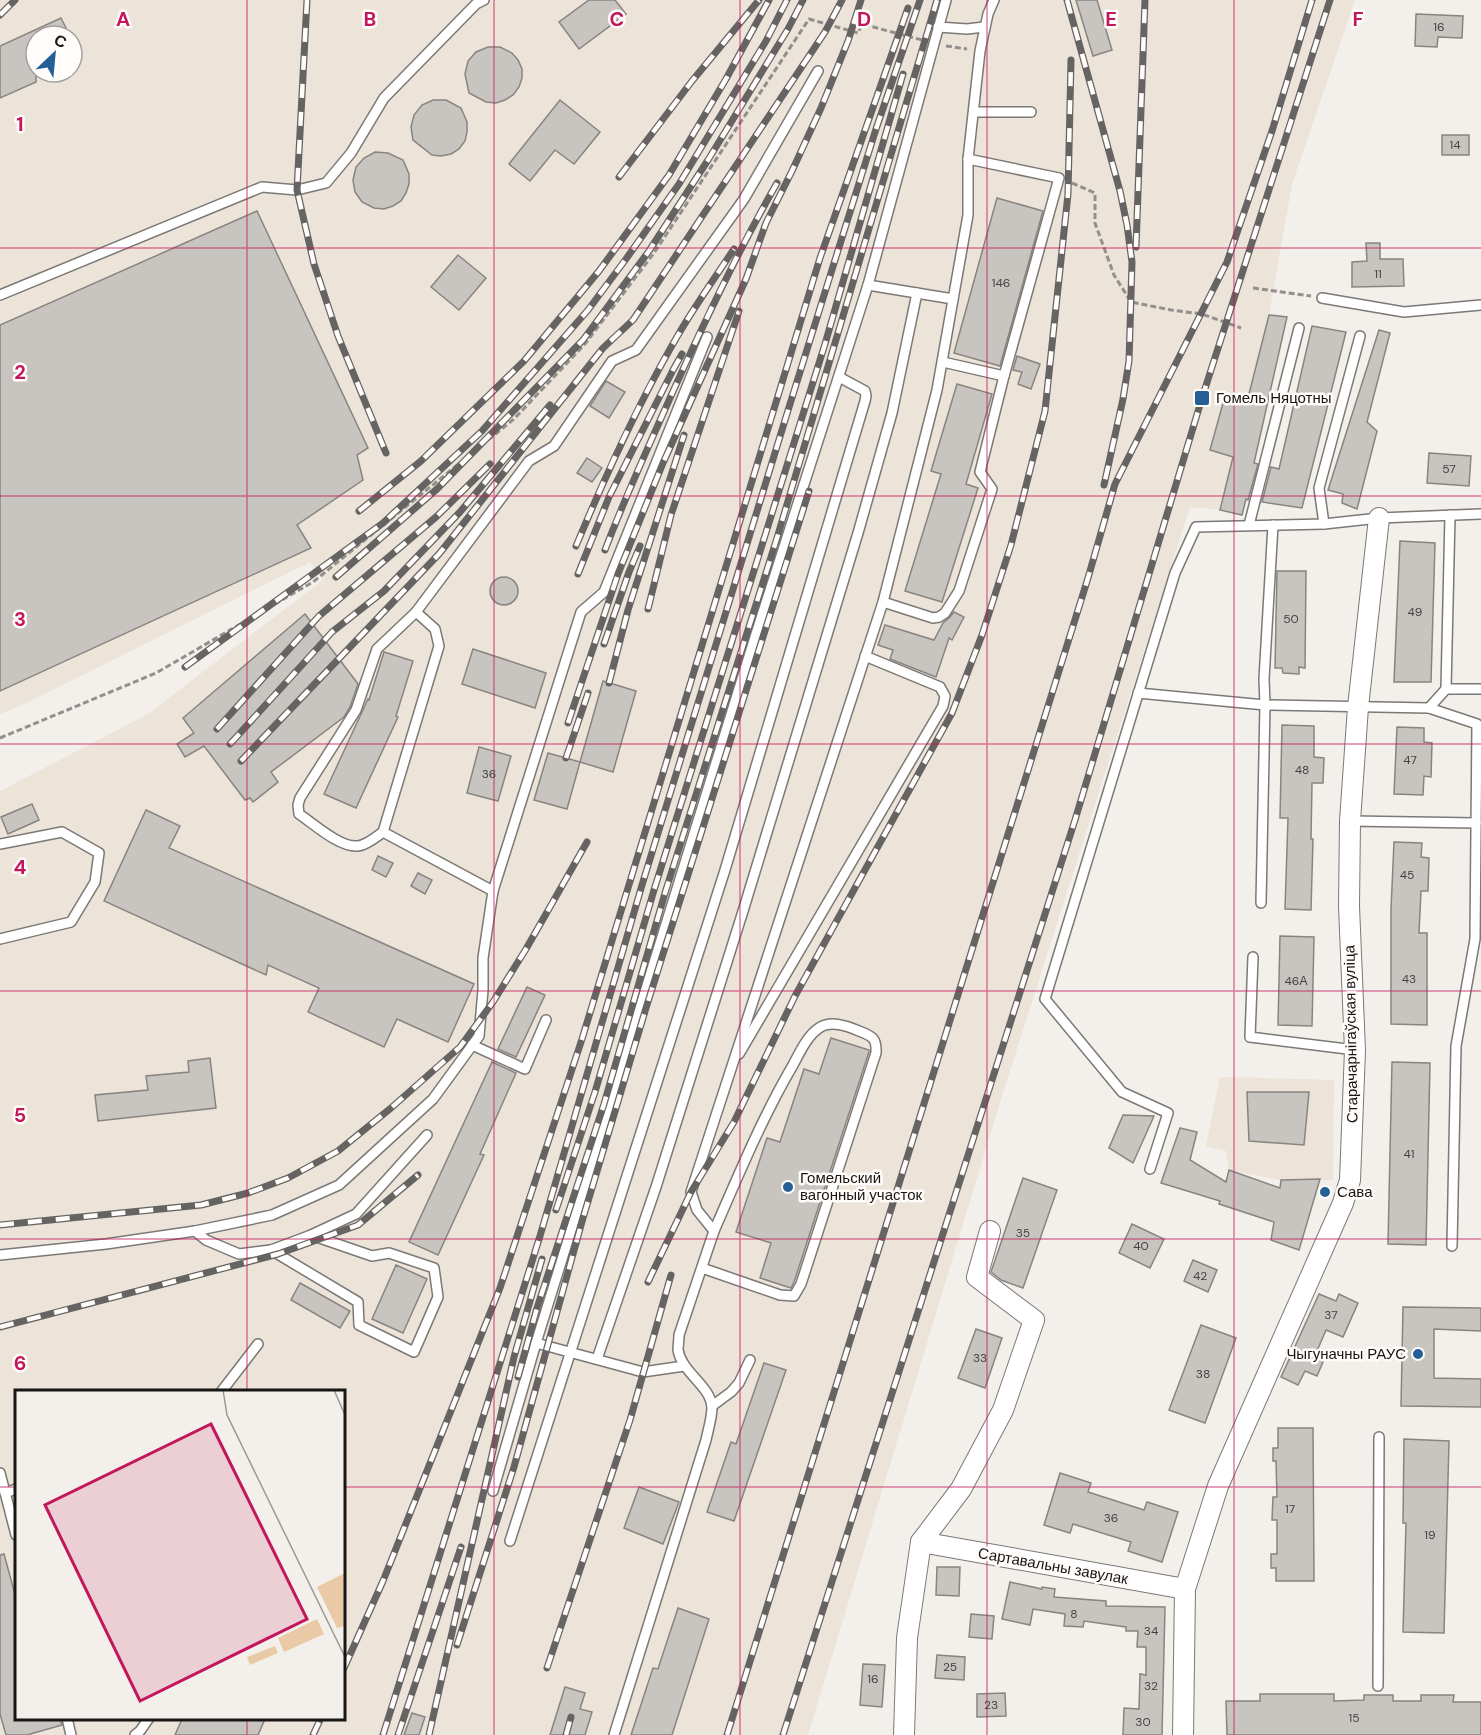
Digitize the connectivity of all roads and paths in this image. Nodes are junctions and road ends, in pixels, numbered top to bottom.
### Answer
1 (484, 0) edge
2 (946, 0) edge
3 (994, 0) edge
4 (938, 27) junction
5 (984, 27) junction
6 (934, 44) junction
7 (980, 51) junction
8 (818, 71) dead end
9 (974, 112) junction
10 (1032, 112) dead end
11 (968, 159) junction
12 (1059, 178) junction
13 (868, 285) junction
14 (1254, 288) dead end
15 (917, 293) junction
16 (0, 295) edge
17 (1322, 298) joint
18 (953, 299) junction
19 (1481, 305) edge
20 (1241, 328) dead end
21 (1299, 328) dead end
22 (1360, 336) dead end
23 (707, 337) dead end
24 (943, 362) junction
25 (1004, 376) junction
26 (839, 377) junction
27 (1481, 514) edge
28 (1450, 515) junction
29 (1378, 518) junction
30 (1324, 524) junction
31 (1249, 525) junction
32 (1273, 525) junction
33 (883, 602) junction
34 (417, 612) junction
35 (865, 656) junction
36 (1446, 689) junction
37 (1481, 689) edge
38 (1138, 693) junction
39 (1265, 705) junction
40 (1358, 707) junction
41 (1429, 708) junction
42 (0, 738) edge
43 (1350, 821) junction
44 (1476, 823) junction
45 (384, 832) junction
46 (0, 844) edge
47 (493, 891) junction
48 (1261, 903) dead end
49 (0, 939) edge
50 (1478, 939) edge
51 (1253, 957) dead end
52 (546, 1020) dead end
53 (472, 1045) junction
54 (1355, 1050) junction
55 (731, 1069) junction
56 (427, 1135) dead end
57 (1150, 1169) dead end
58 (195, 1231) junction
59 (714, 1231) junction
60 (990, 1231) dead end
61 (311, 1235) junction
62 (1452, 1246) dead end
63 (271, 1250) junction
64 (0, 1255) edge
65 (702, 1268) junction
66 (536, 1342) junction
67 (258, 1344) dead end
68 (570, 1352) junction
69 (597, 1359) junction
70 (750, 1360) dead end
71 (684, 1366) junction
72 (223, 1390) edge
73 (712, 1406) junction
74 (1379, 1437) dead end
75 (0, 1473) edge
76 (15, 1489) edge
77 (493, 1491) dead end
78 (5, 1493) junction
79 (15, 1530) edge
80 (510, 1542) dead end
81 (921, 1542) junction
82 (1185, 1589) junction
83 (1378, 1686) dead end
84 (67, 1720) edge
85 (148, 1720) edge
86 (71, 1735) edge
87 (135, 1735) edge
88 (614, 1735) edge
89 (904, 1735) edge
90 (1183, 1735) edge

1 - 16 lane
2 - 4 lane
3 - 5 lane
4 - 5 lane
4 - 6 lane
5 - 7 lane
6 - 7 path
6 - 13 lane
6 - 42 path
7 - 9 lane
8 - 34 lane
9 - 10 lane
9 - 11 lane
11 - 12 lane
11 - 18 lane
12 - 20 path
12 - 25 lane
13 - 15 lane
13 - 26 lane
14 - 17 path
15 - 18 lane
15 - 69 lane
17 - 19 lane
18 - 24 lane
21 - 31 lane
22 - 30 lane
23 - 47 lane
24 - 25 lane
24 - 33 lane
25 - 33 lane
26 - 66 lane
26 - 68 lane
27 - 28 lane
28 - 29 lane
28 - 36 lane
29 - 30 lane
29 - 40 street, Старачарнігаўская вуліца
30 - 32 lane
31 - 32 lane
31 - 38 lane
32 - 39 lane
33 - 35 lane
34 - 45 lane
34 - 45 lane
35 - 55 lane
35 - 55 lane
36 - 37 lane
36 - 41 lane
38 - 39 lane
38 - 57 lane
39 - 40 lane
39 - 48 lane
40 - 41 lane
40 - 43 street, Старачарнігаўская вуліца
41 - 44 lane
43 - 44 lane
43 - 54 street, Старачарнігаўская вуліца
44 - 50 lane
45 - 47 lane
46 - 49 lane
47 - 53 lane
50 - 62 lane
51 - 54 lane
52 - 53 lane
53 - 58 lane
54 - 82 street, Старачарнігаўская вуліца
55 - 59 lane
56 - 61 lane
58 - 63 lane
58 - 64 lane
59 - 65 lane
59 - 65 lane
60 - 81 street
61 - 63 lane
61 - 63 lane
65 - 71 lane
66 - 68 lane
66 - 77 lane
67 - 72 lane
68 - 69 lane
68 - 80 lane
69 - 71 lane
70 - 73 lane
71 - 73 lane
73 - 88 lane
74 - 83 lane
75 - 78 lane
76 - 78 lane
78 - 79 lane
81 - 82 street, Сартавальны завулак
81 - 89 street
82 - 90 street, Старачарнігаўская вуліца
84 - 86 lane
85 - 87 lane

